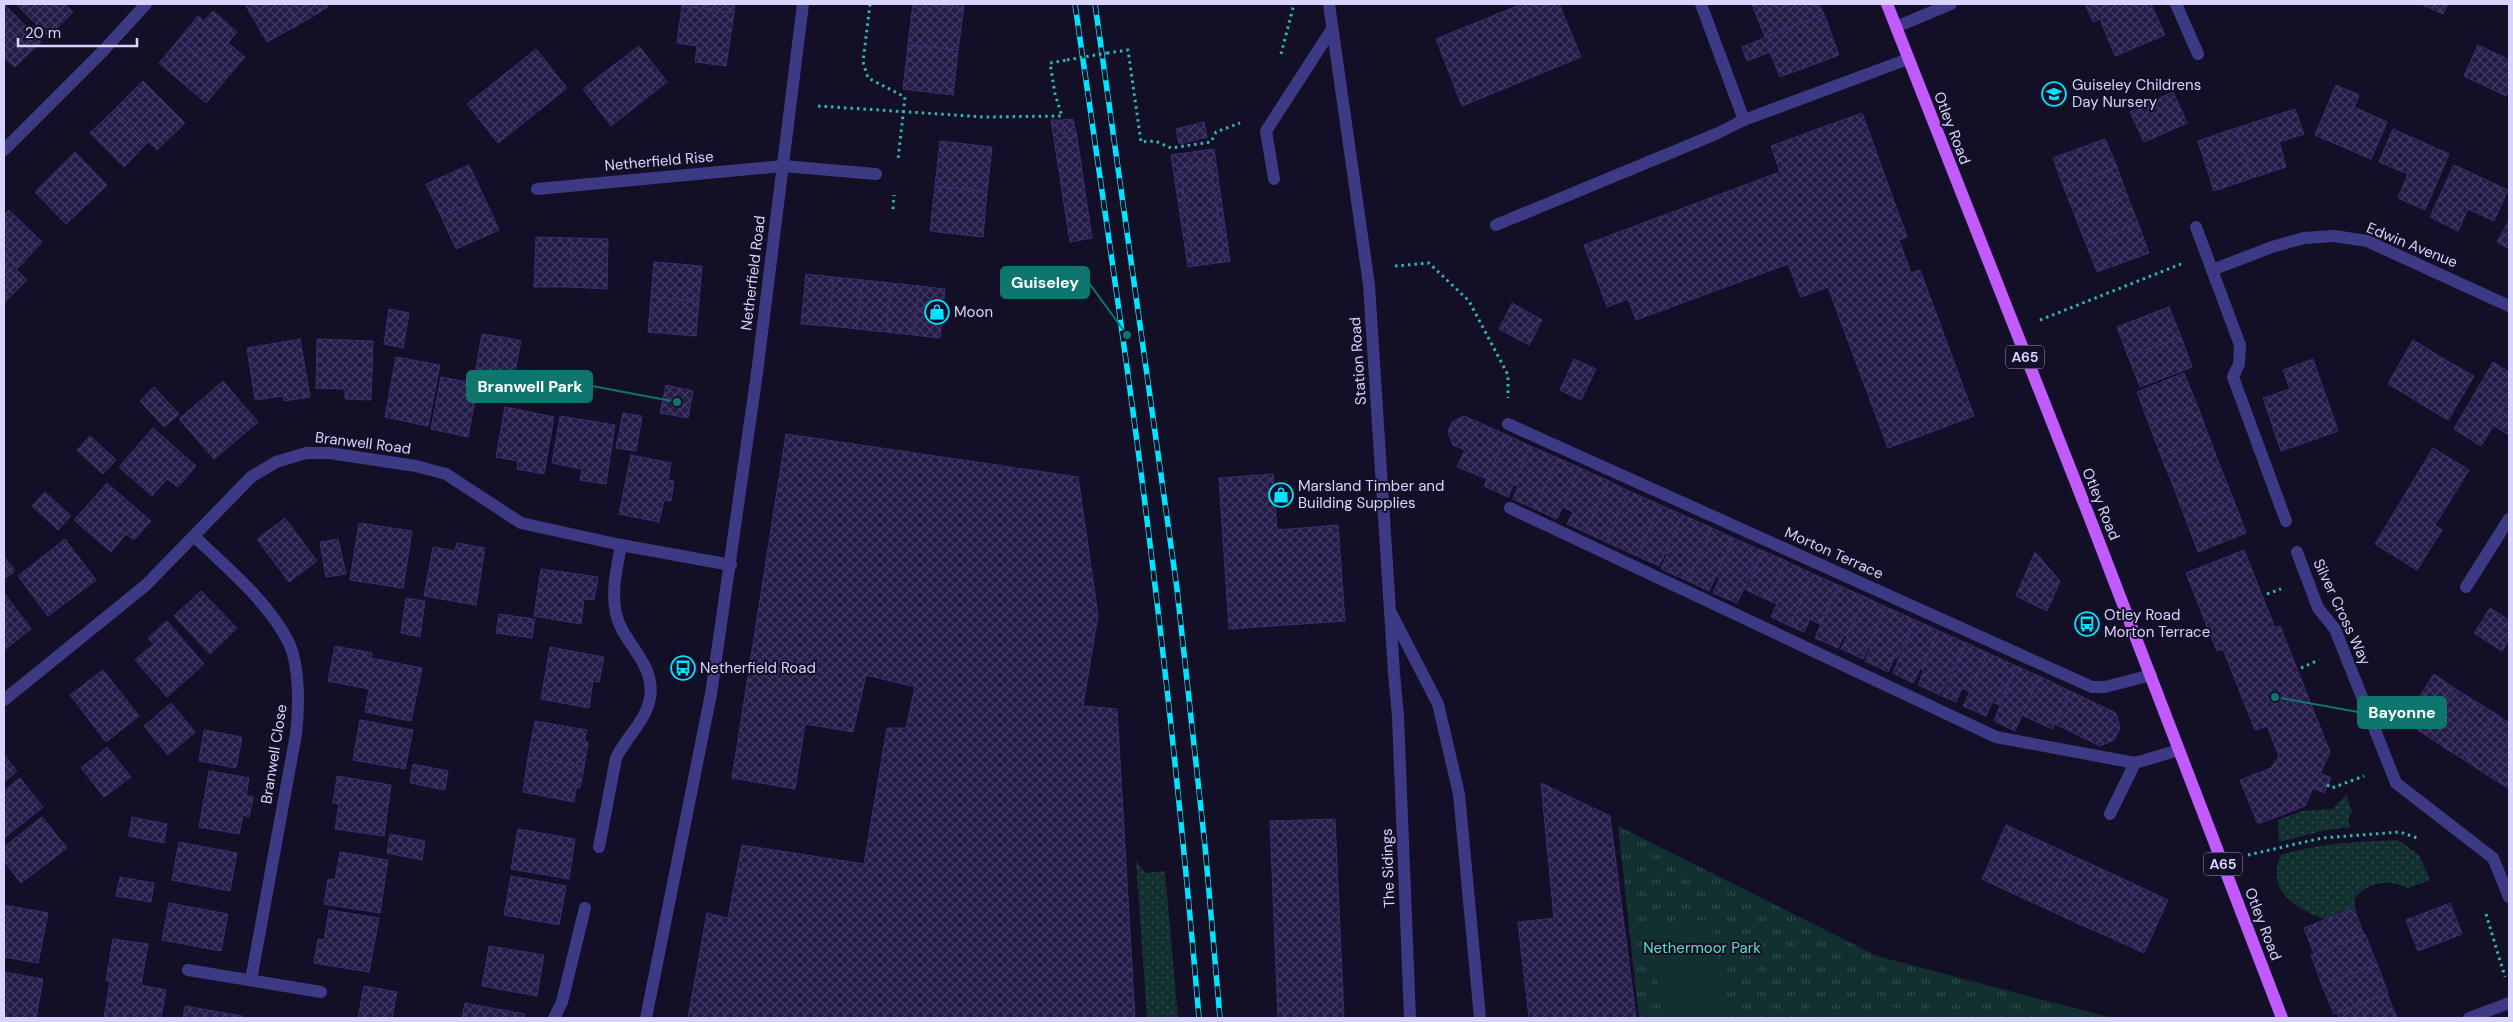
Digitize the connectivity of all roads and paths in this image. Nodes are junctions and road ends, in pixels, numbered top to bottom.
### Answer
1 (146, 4) edge
2 (803, 4) edge
3 (870, 4) edge
4 (1294, 4) edge
5 (1329, 4) edge
6 (1700, 4) edge
7 (1887, 4) edge
8 (1951, 4) edge
9 (2176, 4) edge
10 (1896, 27) junction
11 (1332, 30) junction
12 (2198, 54) dead end
13 (1280, 56) dead end
14 (1908, 59) junction
15 (792, 104) junction
16 (903, 112) junction
17 (1248, 120) dead end
18 (1744, 120) junction
19 (4, 150) edge
20 (783, 166) junction
21 (898, 167) dead end
22 (876, 174) dead end
23 (1274, 179) dead end
24 (537, 189) dead end
25 (895, 193) dead end
26 (893, 209) dead end
27 (1496, 225) dead end
28 (2196, 227) dead end
29 (1366, 267) junction
30 (2212, 270) junction
31 (2509, 306) edge
32 (2014, 330) junction
33 (1508, 424) joint
34 (1510, 508) dead end
35 (2509, 518) edge
36 (2286, 521) dead end
37 (195, 537) junction
38 (621, 545) junction
39 (2297, 552) dead end
40 (731, 564) junction
41 (2466, 587) dead end
42 (1390, 611) junction
43 (2151, 675) junction
44 (4, 700) edge
45 (1398, 717) joint
46 (2179, 750) junction
47 (2135, 763) junction
48 (2390, 766) junction
49 (2327, 786) dead end
50 (2110, 814) dead end
51 (2428, 842) dead end
52 (598, 848) dead end
53 (2245, 848) dead end
54 (2509, 897) edge
55 (2483, 907) dead end
56 (585, 908) dead end
57 (188, 970) dead end
58 (251, 980) junction
59 (2507, 985) dead end
60 (321, 992) dead end
61 (2509, 1004) edge
62 (554, 1018) edge
63 (646, 1018) edge
64 (1410, 1018) edge
65 (1480, 1018) edge
66 (2282, 1018) edge
67 (2469, 1018) edge

1 - 19 street
2 - 15 street, Netherfield Road
3 - 16 path
4 - 13 path
5 - 11 street, Station Road
6 - 18 street
7 - 10 main road, Otley Road / A65
8 - 10 street
9 - 12 street
10 - 14 main road, Otley Road / A65
11 - 23 street
11 - 29 street, Station Road
14 - 18 street
14 - 32 main road, Otley Road / A65
15 - 16 path
15 - 20 street, Netherfield Road
16 - 17 path, bridge
16 - 21 path
18 - 27 street
20 - 22 street, Netherfield Rise
20 - 24 street, Netherfield Rise
20 - 40 street, Netherfield Road
25 - 26 path
28 - 30 street
29 - 33 path
29 - 42 street, Station Road
30 - 31 street, Edwin Avenue
30 - 32 path
30 - 36 street
32 - 43 main road, Otley Road / A65
33 - 43 street, Morton Terrace
34 - 47 street
35 - 41 street
37 - 38 street, Branwell Road
37 - 44 street, Branwell Road
37 - 58 street, Branwell Close
38 - 40 street, Branwell Road
38 - 52 street
39 - 48 street, Silver Cross Way
40 - 63 street, Netherfield Road
42 - 45 street, Station Road
42 - 65 street
43 - 46 main road, Otley Road / A65
45 - 64 street, The Sidings
46 - 47 street
46 - 66 main road, Otley Road / A65
47 - 50 street
48 - 49 path
48 - 54 street, Silver Cross Way
51 - 53 path
55 - 59 path
56 - 62 street
57 - 58 street
58 - 60 street
61 - 67 street

